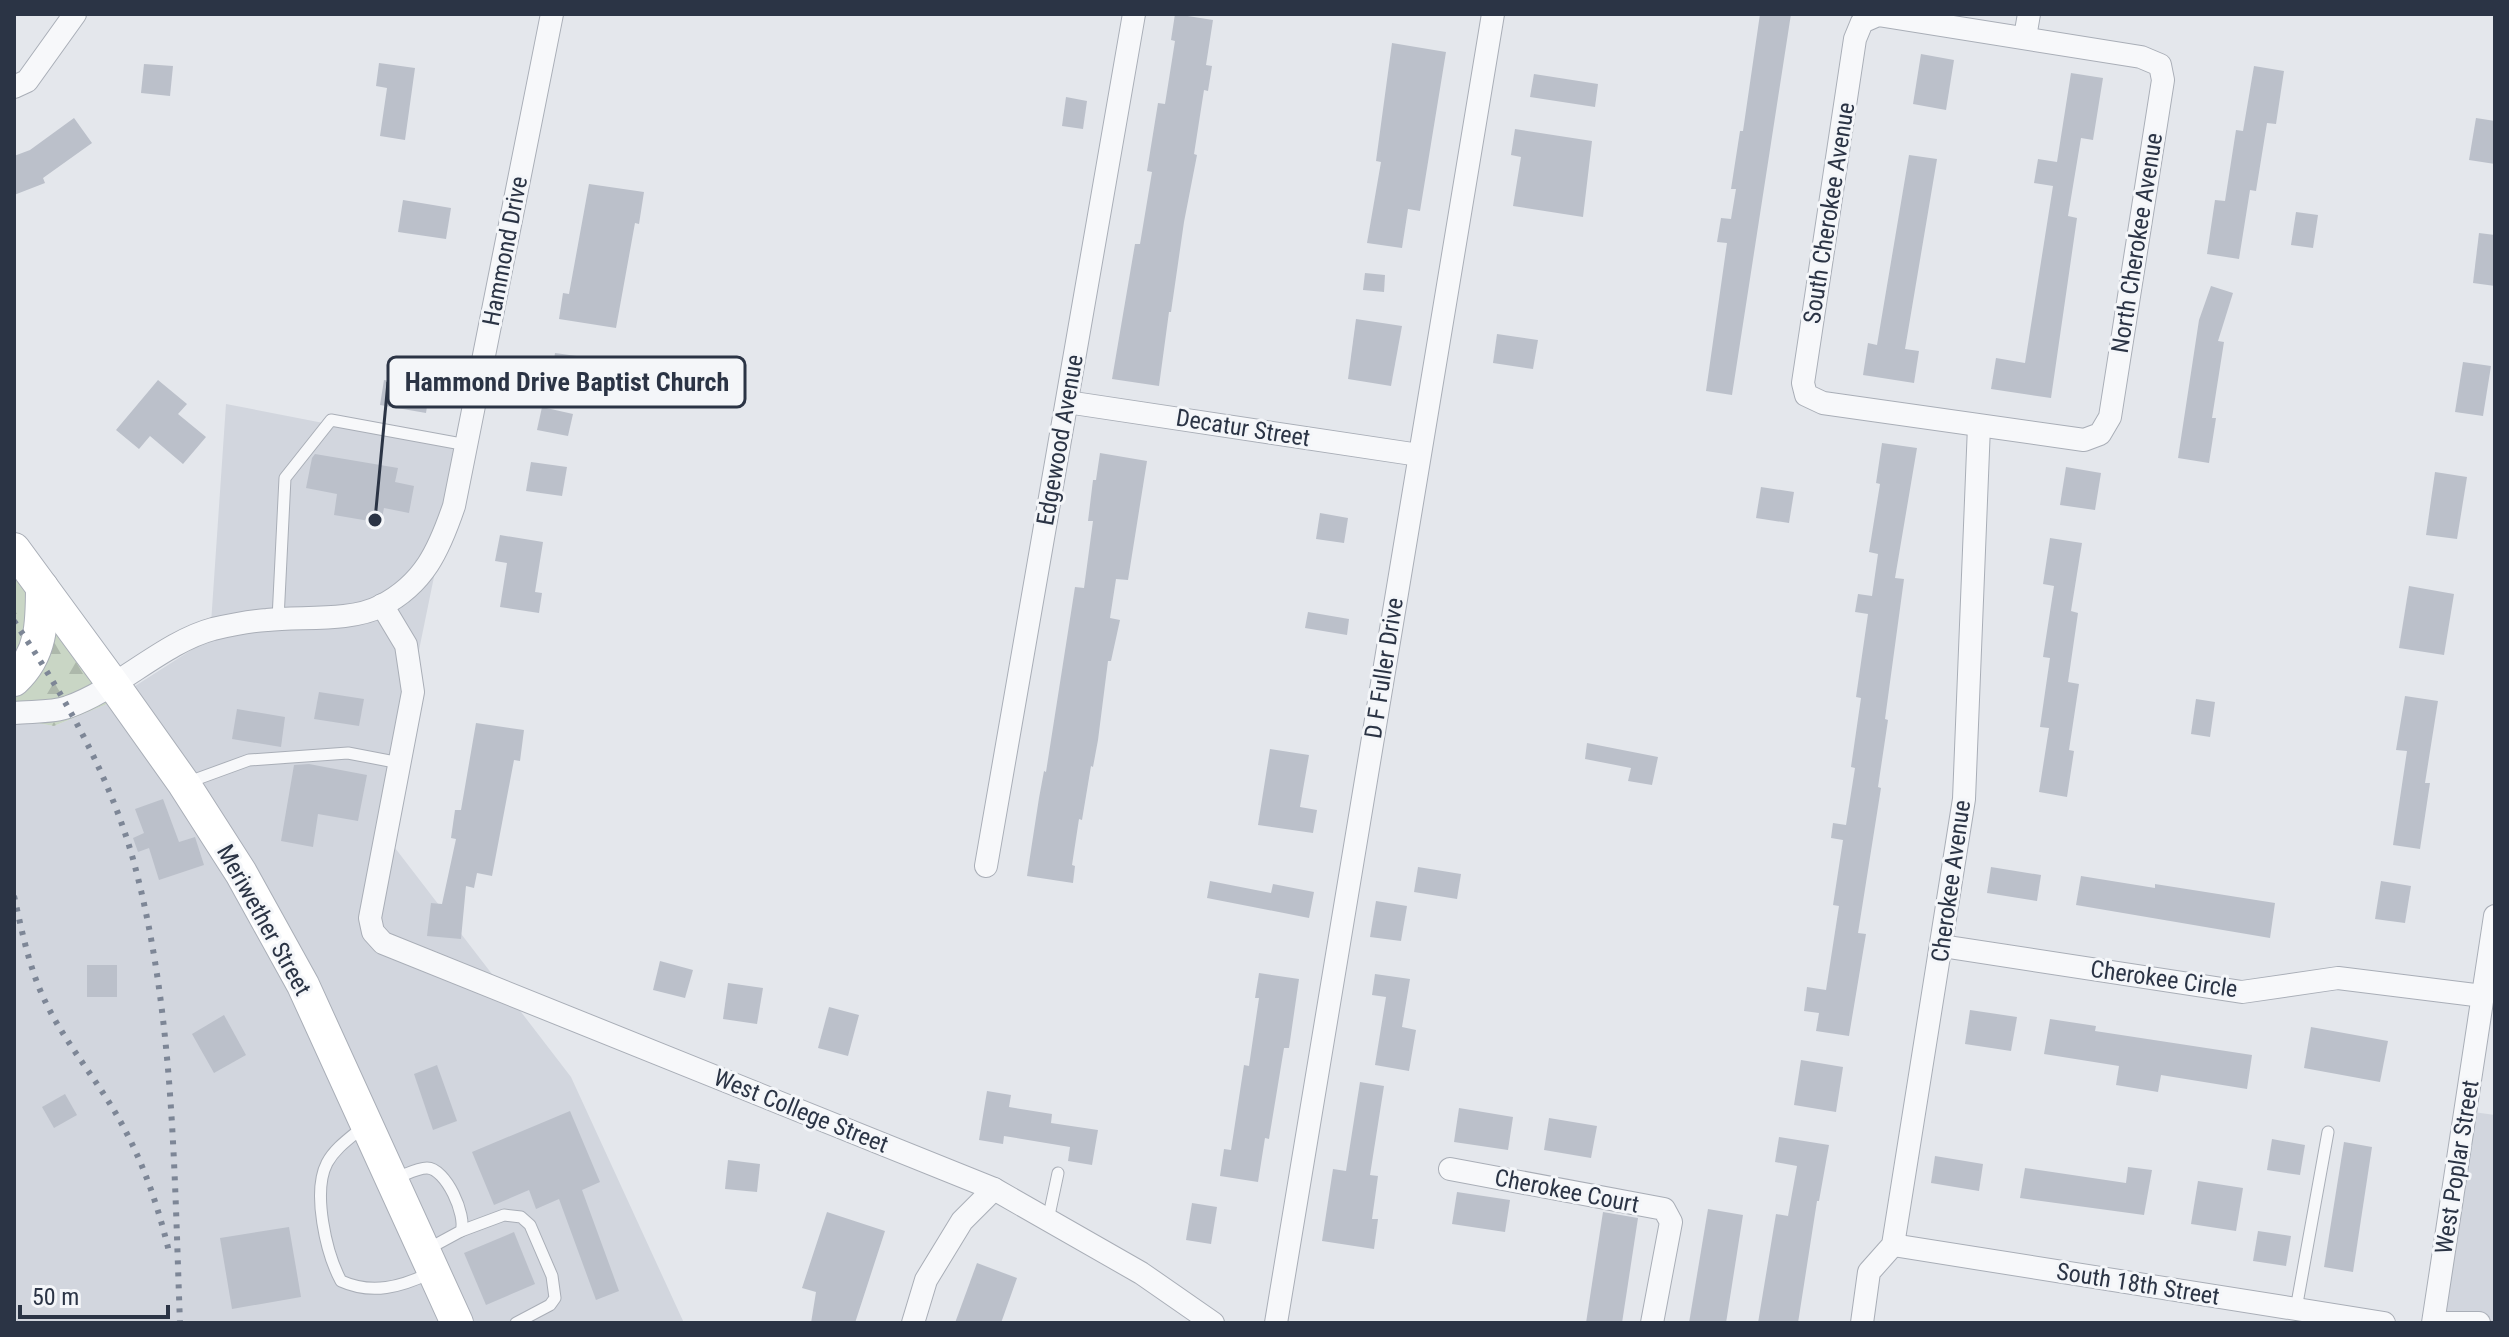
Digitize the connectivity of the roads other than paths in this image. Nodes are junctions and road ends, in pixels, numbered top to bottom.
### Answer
1 (75, 14) edge
2 (552, 14) edge
3 (1134, 14) edge
4 (1493, 14) edge
5 (2029, 14) edge
6 (2025, 37) junction
7 (14, 87) edge
8 (1067, 402) junction
9 (1979, 426) junction
10 (467, 445) junction
11 (1419, 455) junction
12 (14, 549) edge
13 (42, 587) junction
14 (382, 605) junction
15 (278, 619) junction
16 (14, 680) edge
17 (113, 684) junction
18 (14, 713) edge
19 (400, 763) junction
20 (184, 784) junction
21 (986, 866) dead end
22 (2495, 916) edge
23 (1942, 946) junction
24 (2483, 996) junction
25 (366, 1124) junction
26 (2328, 1132) dead end
27 (1450, 1169) dead end
28 (1058, 1173) dead end
29 (392, 1180) junction
30 (994, 1189) junction
31 (1048, 1220) junction
32 (461, 1231) junction
33 (1893, 1245) junction
34 (429, 1261) junction
35 (2296, 1309) junction
36 (457, 1323) edge
37 (516, 1323) edge
38 (913, 1323) edge
39 (1213, 1323) edge
40 (1276, 1323) edge
41 (1652, 1323) edge
42 (1862, 1323) edge
43 (2384, 1323) edge
44 (2433, 1323) edge
45 (2441, 1323) edge
46 (2479, 1323) edge

1 - 7 street
2 - 10 street, Hammond Drive
3 - 8 street, Edgewood Avenue
4 - 11 street, D F Fuller Drive
5 - 6 street
6 - 9 street, North Cherokee Avenue
6 - 9 street, South Cherokee Avenue
8 - 11 street, Decatur Street
8 - 21 street, Edgewood Avenue
9 - 23 street, Cherokee Avenue
10 - 14 street, Hammond Drive
10 - 15 lane
11 - 40 street, D F Fuller Drive
12 - 13 street, Meriwether Street
13 - 16 street
13 - 17 street, Meriwether Street
14 - 15 street, Hammond Drive
14 - 19 street
15 - 17 street, Hammond Drive
17 - 18 street, Hammond Drive
17 - 20 street, Meriwether Street
19 - 20 lane
19 - 30 street, West College Street
20 - 25 street, Meriwether Street
22 - 24 street, West Poplar Street
23 - 24 street, Cherokee Circle
23 - 33 street, Cherokee Avenue
24 - 44 street, West Poplar Street
25 - 29 street, Meriwether Street
25 - 34 lane
26 - 35 lane
27 - 41 street, Cherokee Court
28 - 31 lane
29 - 32 lane
29 - 34 street, Meriwether Street
30 - 31 street, West College Street
30 - 38 street
31 - 39 street, West College Street
32 - 34 lane
32 - 37 lane
33 - 35 street, South 18th Street
33 - 42 street, Cherokee Avenue
34 - 36 street, Meriwether Street
35 - 43 street, South 18th Street
45 - 46 street

